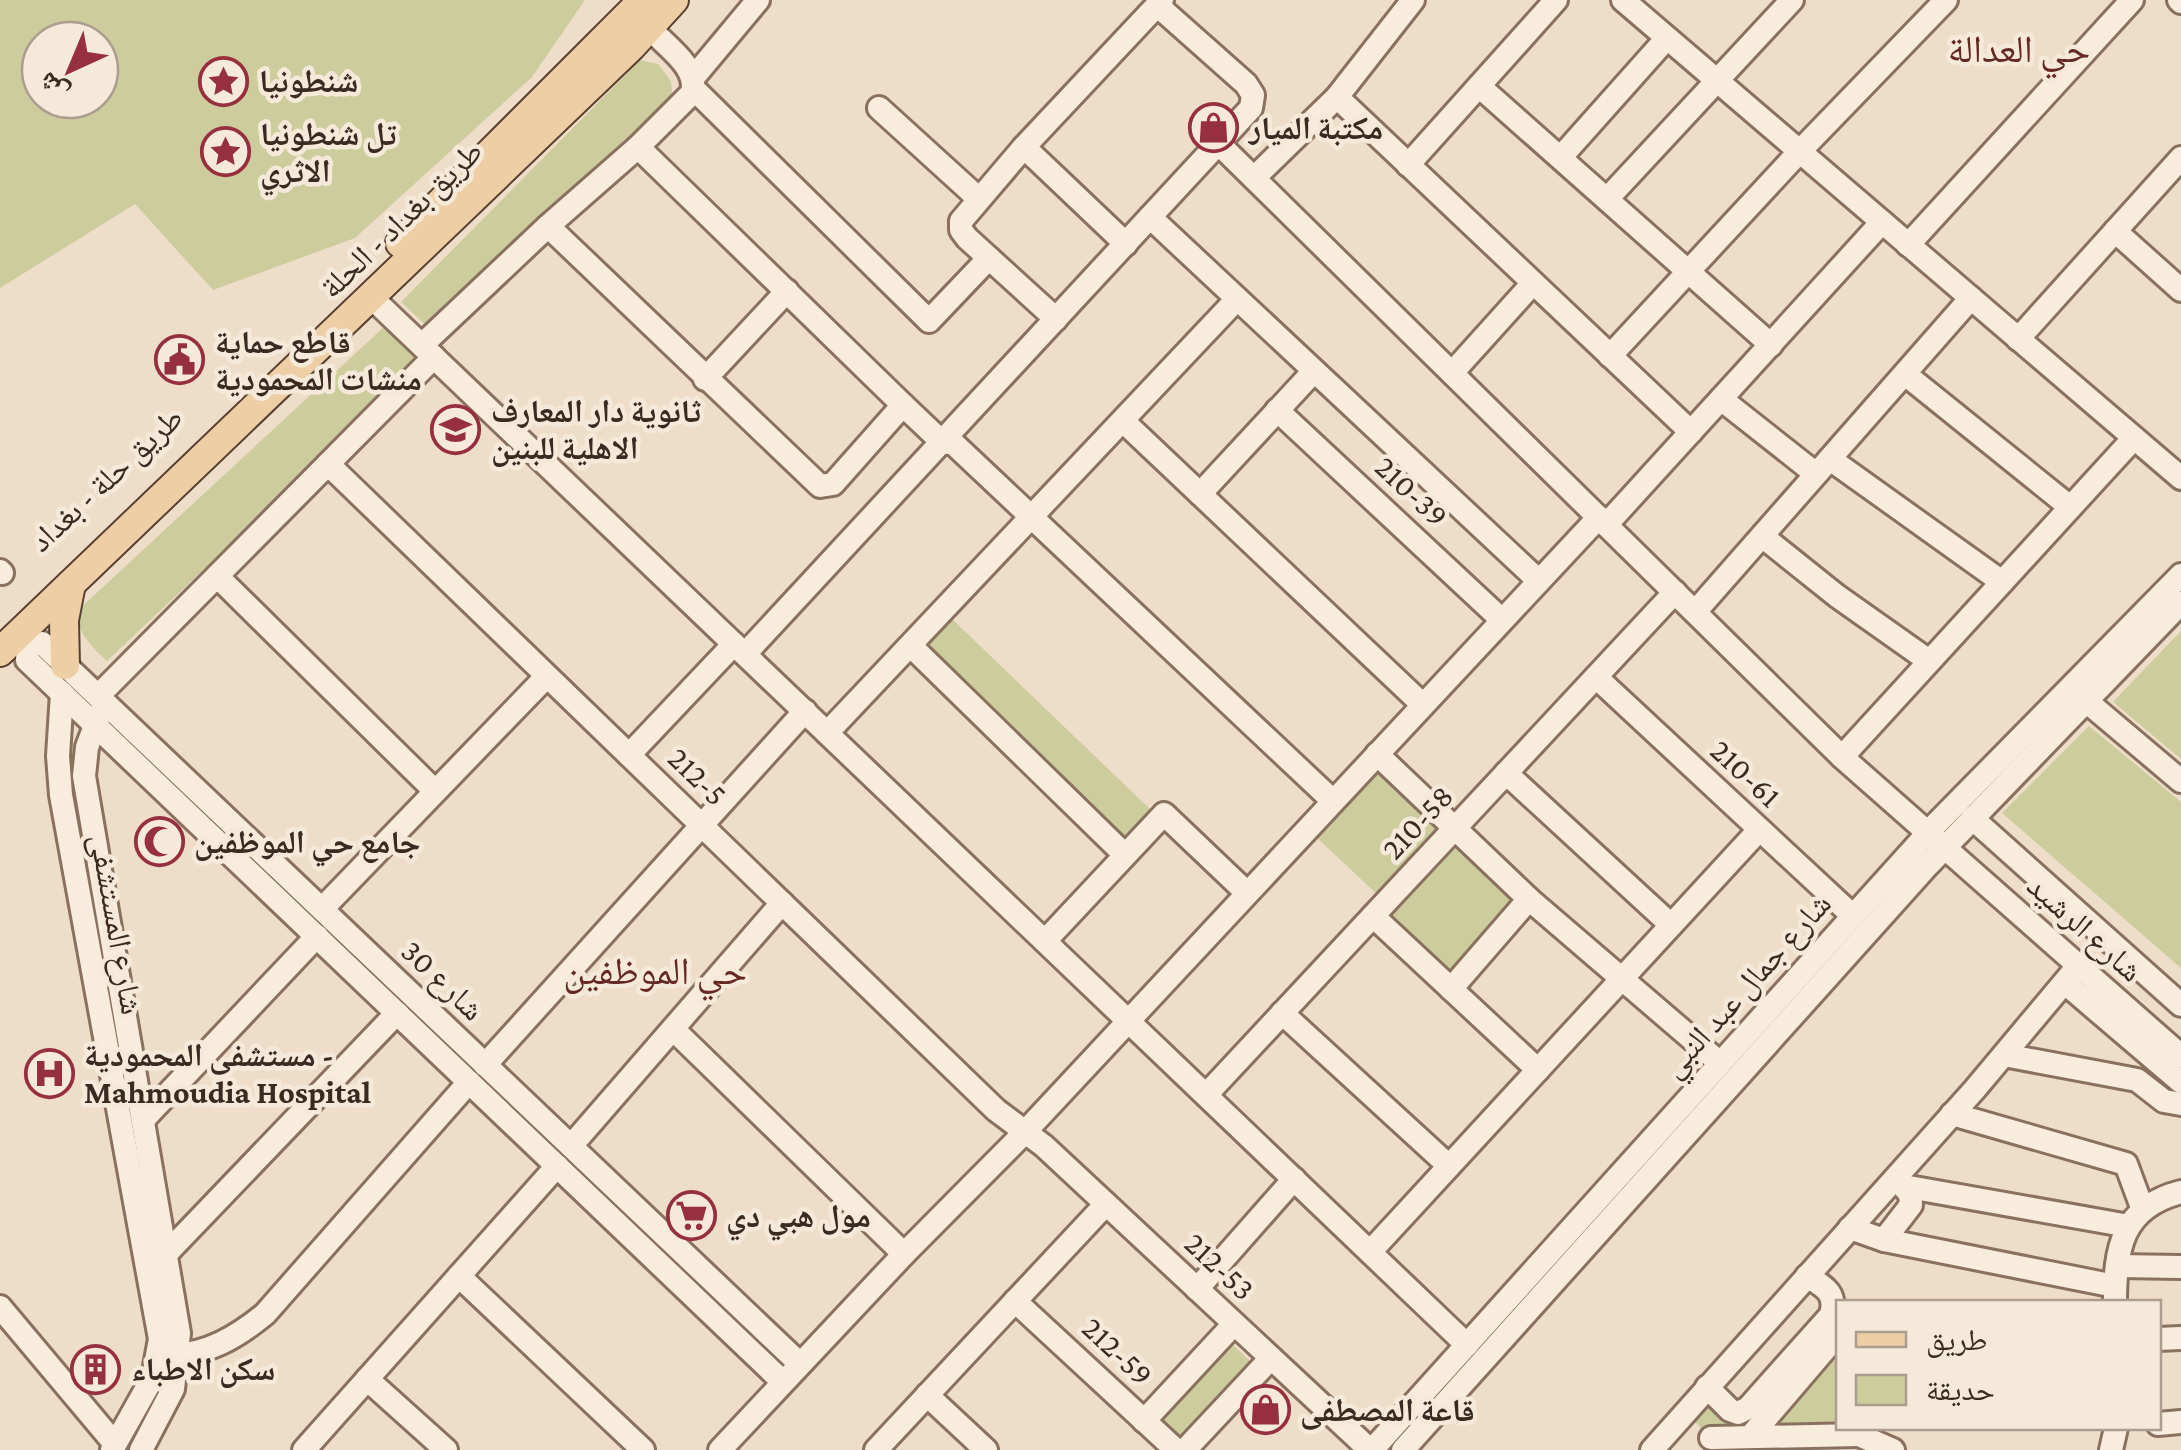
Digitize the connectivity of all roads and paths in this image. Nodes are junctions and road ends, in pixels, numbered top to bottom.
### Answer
1 (674, 0) edge
2 (758, 0) edge
3 (1413, 0) edge
4 (1556, 0) edge
5 (1792, 0) edge
6 (1946, 0) edge
7 (2132, 0) edge
8 (1159, 3) edge
9 (1638, 5) edge
10 (640, 9) edge
11 (1667, 38) junction
12 (1717, 81) junction
13 (693, 83) junction
14 (1479, 86) junction
15 (1337, 97) junction
16 (879, 108) dead end
17 (1219, 144) junction
18 (1024, 146) junction
19 (638, 147) junction
20 (1800, 151) junction
21 (1560, 157) junction
22 (1408, 165) junction
23 (2176, 175) edge
24 (1254, 178) junction
25 (978, 198) junction
26 (1607, 199) junction
27 (1150, 218) junction
28 (1882, 222) junction
29 (548, 226) junction
30 (2115, 231) junction
31 (1126, 244) junction
32 (1908, 244) junction
33 (989, 258) junction
34 (1689, 272) junction
35 (1533, 283) junction
36 (787, 290) junction
37 (2181, 290) edge
38 (371, 297) junction
39 (1971, 298) junction
40 (1238, 299) junction
41 (1056, 320) junction
42 (2018, 338) junction
43 (1771, 345) junction
44 (428, 351) junction
45 (1610, 356) junction
46 (1314, 370) junction
47 (1452, 373) junction
48 (1905, 374) junction
49 (705, 379) junction
50 (1721, 399) junction
51 (903, 405) junction
52 (1277, 410) junction
53 (1123, 421) junction
54 (1691, 432) junction
55 (2134, 438) junction
56 (942, 442) junction
57 (328, 464) junction
58 (1823, 466) junction
59 (2181, 478) edge
60 (1200, 494) junction
61 (2070, 507) junction
62 (1032, 518) junction
63 (1603, 521) junction
64 (1762, 536) junction
65 (2181, 575) edge
66 (216, 576) junction
67 (1538, 581) junction
68 (2002, 582) junction
69 (71, 584) junction
70 (1676, 592) junction
71 (2181, 602) edge
72 (1696, 612) junction
73 (1502, 620) junction
74 (12, 638) edge
75 (911, 646) junction
76 (739, 649) junction
77 (1929, 662) junction
78 (546, 676) junction
79 (1596, 677) junction
80 (64, 679) junction
81 (2085, 700) junction
82 (1423, 705) junction
83 (804, 712) junction
84 (99, 717) junction
85 (828, 733) junction
86 (1377, 754) junction
87 (628, 755) junction
88 (1842, 756) junction
89 (1506, 774) junction
90 (59, 776) junction
91 (84, 776) junction
92 (2181, 781) edge
93 (436, 791) junction
94 (1333, 801) junction
95 (1972, 818) junction
96 (702, 826) junction
97 (1455, 828) junction
98 (1759, 830) junction
99 (1991, 835) junction
100 (1936, 840) junction
101 (1125, 855) junction
102 (1964, 864) junction
103 (1247, 894) junction
104 (1529, 899) junction
105 (782, 903) junction
106 (322, 909) junction
107 (1373, 916) junction
108 (1853, 916) junction
109 (1671, 925) junction
110 (316, 936) junction
111 (2104, 936) junction
112 (1044, 941) junction
113 (2132, 962) junction
114 (2073, 971) junction
115 (1623, 978) junction
116 (1451, 989) junction
117 (2106, 991) junction
118 (2181, 1005) edge
119 (397, 1013) junction
120 (1282, 1013) junction
121 (1128, 1021) junction
122 (673, 1029) junction
123 (2004, 1054) junction
124 (2181, 1056) edge
125 (1720, 1063) junction
126 (2181, 1067) edge
127 (1538, 1070) junction
128 (477, 1074) junction
129 (2181, 1082) edge
130 (1206, 1096) junction
131 (2181, 1104) edge
132 (1952, 1114) junction
133 (143, 1120) junction
134 (1024, 1133) junction
135 (563, 1155) junction
136 (1449, 1166) junction
137 (1294, 1180) junction
138 (1899, 1182) junction
139 (2181, 1192) edge
140 (1106, 1204) junction
141 (2136, 1218) junction
142 (1850, 1228) junction
143 (1884, 1240) junction
144 (1370, 1252) junction
145 (166, 1254) junction
146 (904, 1254) junction
147 (2181, 1267) edge
148 (459, 1276) junction
149 (1807, 1276) junction
150 (2116, 1285) edge
151 (1197, 1289) junction
152 (1837, 1296) edge
153 (1015, 1300) junction
154 (0, 1306) edge
155 (1234, 1324) junction
156 (1836, 1336) edge
157 (1467, 1345) junction
158 (169, 1355) junction
159 (792, 1357) junction
160 (1270, 1358) junction
161 (775, 1375) junction
162 (367, 1379) junction
163 (1707, 1387) junction
164 (927, 1395) junction
165 (1685, 1412) junction
166 (1144, 1421) junction
167 (1859, 1432) edge
168 (1750, 1438) junction
169 (1706, 1444) edge
170 (114, 1447) edge
171 (729, 1447) edge
172 (1655, 1448) edge
173 (142, 1450) edge
174 (304, 1450) edge
175 (446, 1450) edge
176 (643, 1450) edge
177 (876, 1450) edge
178 (986, 1450) edge
179 (1176, 1450) edge
180 (1185, 1450) edge
181 (1371, 1450) edge
182 (1403, 1450) edge
183 (1894, 1450) edge

1 - 10 main road, طريق بغداد - الحلة
2 - 13 street
3 - 15 street
4 - 14 street
5 - 12 street
6 - 20 street
7 - 32 street
8 - 17 street
8 - 18 street
9 - 11 street
10 - 13 street
10 - 38 main road, طريق بغداد - الحلة
10 - 74 main road, طريق حلة - بغداد
11 - 12 street
11 - 21 street
12 - 20 street
12 - 26 street
13 - 19 street
13 - 33 street
14 - 21 street
14 - 22 street
15 - 22 street
15 - 24 street
16 - 25 street
17 - 24 street, شارع الرشيد
17 - 27 street
18 - 25 street
18 - 31 street
19 - 29 street
19 - 36 street
20 - 28 street
20 - 34 street
21 - 26 street
22 - 35 street
23 - 30 street
24 - 47 street, شارع الرشيد
25 - 33 street
26 - 34 street
27 - 31 street
27 - 40 street
28 - 32 street
28 - 43 street
29 - 44 street
29 - 49 street
30 - 37 street
30 - 42 street
31 - 41 street
32 - 39 street
33 - 41 street
34 - 43 street
34 - 45 street
35 - 45 street
35 - 47 street
36 - 49 street
36 - 51 street
38 - 44 street
38 - 69 main road, طريق بغداد - الحلة
39 - 42 street
39 - 48 street
40 - 46 street
40 - 53 street
41 - 56 street
42 - 55 street
43 - 50 street
44 - 57 street
44 - 76 street
45 - 54 street
46 - 52 street
46 - 67 street
47 - 63 street, شارع الرشيد
48 - 58 street
48 - 61 street
49 - 51 street
50 - 54 street
50 - 58 street
51 - 56 street
52 - 60 street
52 - 73 street, 210-39
53 - 60 street
53 - 62 street
54 - 63 street
55 - 59 street
55 - 61 street
56 - 62 street
56 - 76 street
57 - 66 street
57 - 78 street, 212-5
58 - 64 street
58 - 68 street
60 - 82 street
61 - 68 street
62 - 75 street
62 - 94 street
63 - 67 street
63 - 70 street, شارع الرشيد
64 - 72 street
64 - 77 street
65 - 100 street, شارع جمال عبد النبي
66 - 84 street
66 - 93 street
67 - 73 street
68 - 77 street
69 - 74 main road, طريق بغداد - الحلة
69 - 80 main road
70 - 72 street, شارع الرشيد
70 - 79 street, 210-58
71 - 81 street, شارع جمال عبد النبي
72 - 88 street, شارع الرشيد
73 - 82 street
74 - 80 street, شارع 30
75 - 85 street
75 - 101 street
76 - 83 street
76 - 87 street
77 - 88 street
78 - 87 street, 212-5
78 - 93 street
79 - 89 street, 210-58
79 - 98 street, 210-61
80 - 84 street, شارع 30
80 - 90 street, شارع المستشفى
81 - 92 street
81 - 95 street, شارع جمال عبد النبي
82 - 86 street
83 - 85 street
83 - 96 street
84 - 91 street, شارع المستشفى
84 - 106 street, شارع 30
84 - 110 street, شارع 30
85 - 112 street
86 - 94 street
86 - 97 street
87 - 96 street, 212-5
88 - 100 street, شارع الرشيد
89 - 97 street, 210-58
89 - 109 street
90 - 91 street
90 - 158 street, شارع المستشفى
91 - 133 street, شارع المستشفى
93 - 106 street
94 - 103 street
95 - 99 street, شارع الرشيد
95 - 100 street, شارع جمال عبد النبي
96 - 105 street, 212-5
96 - 128 street
97 - 104 street
97 - 107 street, 210-58
98 - 108 street, 210-61
98 - 109 street
99 - 102 street
99 - 111 street, شارع الرشيد
100 - 102 street, شارع الرشيد
100 - 108 street, شارع جمال عبد النبي
100 - 182 street, شارع جمال عبد النبي
101 - 103 street
101 - 112 street
102 - 114 street, شارع الرشيد
103 - 121 street
104 - 115 street
104 - 116 street
105 - 122 street
105 - 134 street, 212-5
106 - 128 street, شارع 30
107 - 116 street
107 - 120 street, 210-58
108 - 125 street, شارع جمال عبد النبي
109 - 115 street
110 - 119 street, شارع 30
110 - 133 street
111 - 113 street, شارع الرشيد
111 - 114 street
112 - 121 street
113 - 117 street
113 - 118 street, شارع الرشيد
114 - 117 street, شارع الرشيد
114 - 123 street
114 - 126 street
114 - 129 street
115 - 125 street
115 - 127 street
116 - 127 street
117 - 124 street, شارع الرشيد
119 - 128 street, شارع 30
119 - 145 street
120 - 130 street, 210-58
120 - 136 street
121 - 130 street
121 - 134 street
122 - 135 street
122 - 146 street
123 - 131 street
123 - 132 street
125 - 157 street, شارع جمال عبد النبي
127 - 136 street
128 - 135 street, شارع 30
128 - 158 street
130 - 137 street
132 - 138 street
132 - 141 street
133 - 145 street, شارع المستشفى
134 - 140 street, 212-53
134 - 146 street
135 - 148 street
135 - 159 street, شارع 30
135 - 161 street, شارع 30
136 - 144 street
137 - 144 street
137 - 151 street
138 - 141 street
138 - 142 street
138 - 143 street
139 - 141 street
140 - 151 street, 212-53
140 - 153 street
141 - 150 street
142 - 143 street
142 - 149 street
143 - 150 street
144 - 157 street
145 - 158 street, شارع المستشفى
146 - 159 street
147 - 150 street
148 - 162 street
148 - 176 street
149 - 152 street
149 - 163 street
151 - 155 street, 212-53
152 - 163 street
153 - 164 street
153 - 166 street, 212-59
154 - 170 street
155 - 160 street, 212-53
155 - 166 street
156 - 168 street
157 - 181 street, شارع جمال عبد النبي
158 - 170 street, شارع المستشفى
158 - 173 street, شارع المستشفى
159 - 161 street
160 - 180 street
160 - 181 street, 212-53
161 - 171 street
162 - 174 street
162 - 175 street
163 - 165 street
164 - 177 street
164 - 178 street
165 - 169 street
165 - 172 street
166 - 179 street, 212-59
167 - 168 street
167 - 183 street
168 - 169 street

